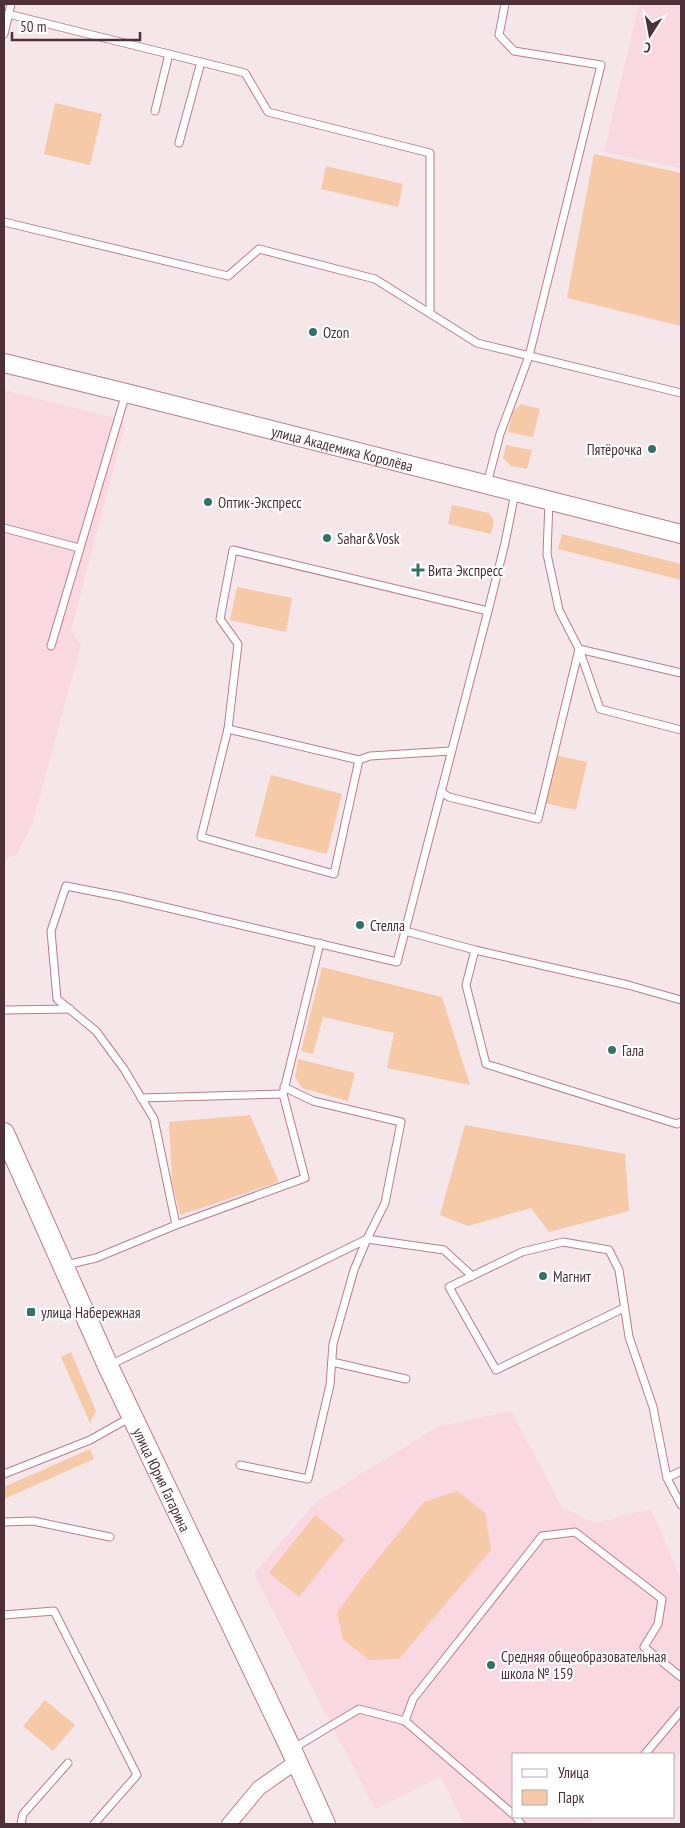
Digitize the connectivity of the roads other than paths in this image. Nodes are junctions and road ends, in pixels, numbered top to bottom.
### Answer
1 (11, 4) edge
2 (505, 4) edge
3 (8, 14) junction
4 (4, 34) edge
5 (169, 54) junction
6 (201, 62) junction
7 (155, 111) dead end
8 (179, 143) dead end
9 (4, 222) edge
10 (430, 312) junction
11 (528, 356) junction
12 (4, 363) edge
13 (126, 393) junction
14 (681, 393) edge
15 (486, 486) junction
16 (516, 492) junction
17 (550, 501) junction
18 (4, 528) edge
19 (681, 534) edge
20 (79, 548) junction
21 (488, 611) junction
22 (51, 646) dead end
23 (579, 649) junction
24 (681, 673) edge
25 (228, 729) junction
26 (681, 730) edge
27 (451, 751) junction
28 (359, 760) junction
29 (441, 792) junction
30 (405, 930) junction
31 (320, 943) junction
32 (475, 950) junction
33 (681, 1000) edge
34 (70, 1009) junction
35 (4, 1010) edge
36 (284, 1091) junction
37 (141, 1098) junction
38 (681, 1122) edge
39 (4, 1133) edge
40 (176, 1225) junction
41 (367, 1239) junction
42 (64, 1266) junction
43 (472, 1276) junction
44 (624, 1308) junction
45 (332, 1362) junction
46 (108, 1366) junction
47 (406, 1379) dead end
48 (133, 1416) junction
49 (240, 1465) dead end
50 (681, 1471) edge
51 (4, 1474) edge
52 (668, 1478) junction
53 (681, 1505) edge
54 (4, 1522) edge
55 (110, 1537) dead end
56 (4, 1615) edge
57 (681, 1677) edge
58 (681, 1711) edge
59 (405, 1721) junction
60 (646, 1753) edge
61 (294, 1756) junction
62 (68, 1763) dead end
63 (512, 1811) edge
64 (21, 1824) edge
65 (94, 1824) edge
66 (229, 1824) edge
67 (325, 1824) edge

1 - 3 lane
2 - 11 lane
3 - 4 lane
3 - 5 lane
5 - 6 lane
5 - 7 lane
6 - 8 lane
6 - 10 lane
9 - 10 lane
10 - 11 lane
11 - 14 lane
11 - 15 lane
12 - 13 street, улица Академика Королёва
13 - 15 street, улица Академика Королёва
13 - 20 lane
15 - 16 street, улица Академика Королёва
16 - 17 street, улица Академика Королёва
16 - 21 lane
17 - 19 street, улица Академика Королёва
17 - 23 lane
18 - 20 lane
20 - 22 lane
21 - 25 lane
21 - 27 lane
23 - 24 lane
23 - 26 lane
23 - 29 lane
25 - 28 lane
25 - 28 lane
27 - 28 lane
27 - 29 lane
29 - 30 lane
30 - 31 lane
30 - 32 lane
31 - 34 lane
31 - 36 lane
32 - 33 lane
32 - 38 lane
34 - 35 lane
34 - 37 lane
36 - 37 lane
36 - 40 lane
36 - 41 lane
37 - 40 lane
39 - 42 main road, улица Юрия Гагарина
40 - 42 lane
41 - 43 lane
41 - 45 lane
41 - 46 lane
42 - 46 main road, улица Юрия Гагарина
43 - 44 lane
43 - 44 lane
44 - 52 lane
45 - 47 lane
45 - 49 lane
46 - 48 main road, улица Юрия Гагарина
48 - 51 lane
48 - 61 main road, улица Юрия Гагарина
50 - 52 lane
52 - 53 lane
54 - 55 lane
56 - 65 lane
57 - 59 lane
58 - 60 lane
59 - 61 lane
59 - 63 lane
61 - 66 street
61 - 67 main road, улица Юрия Гагарина
62 - 64 lane

